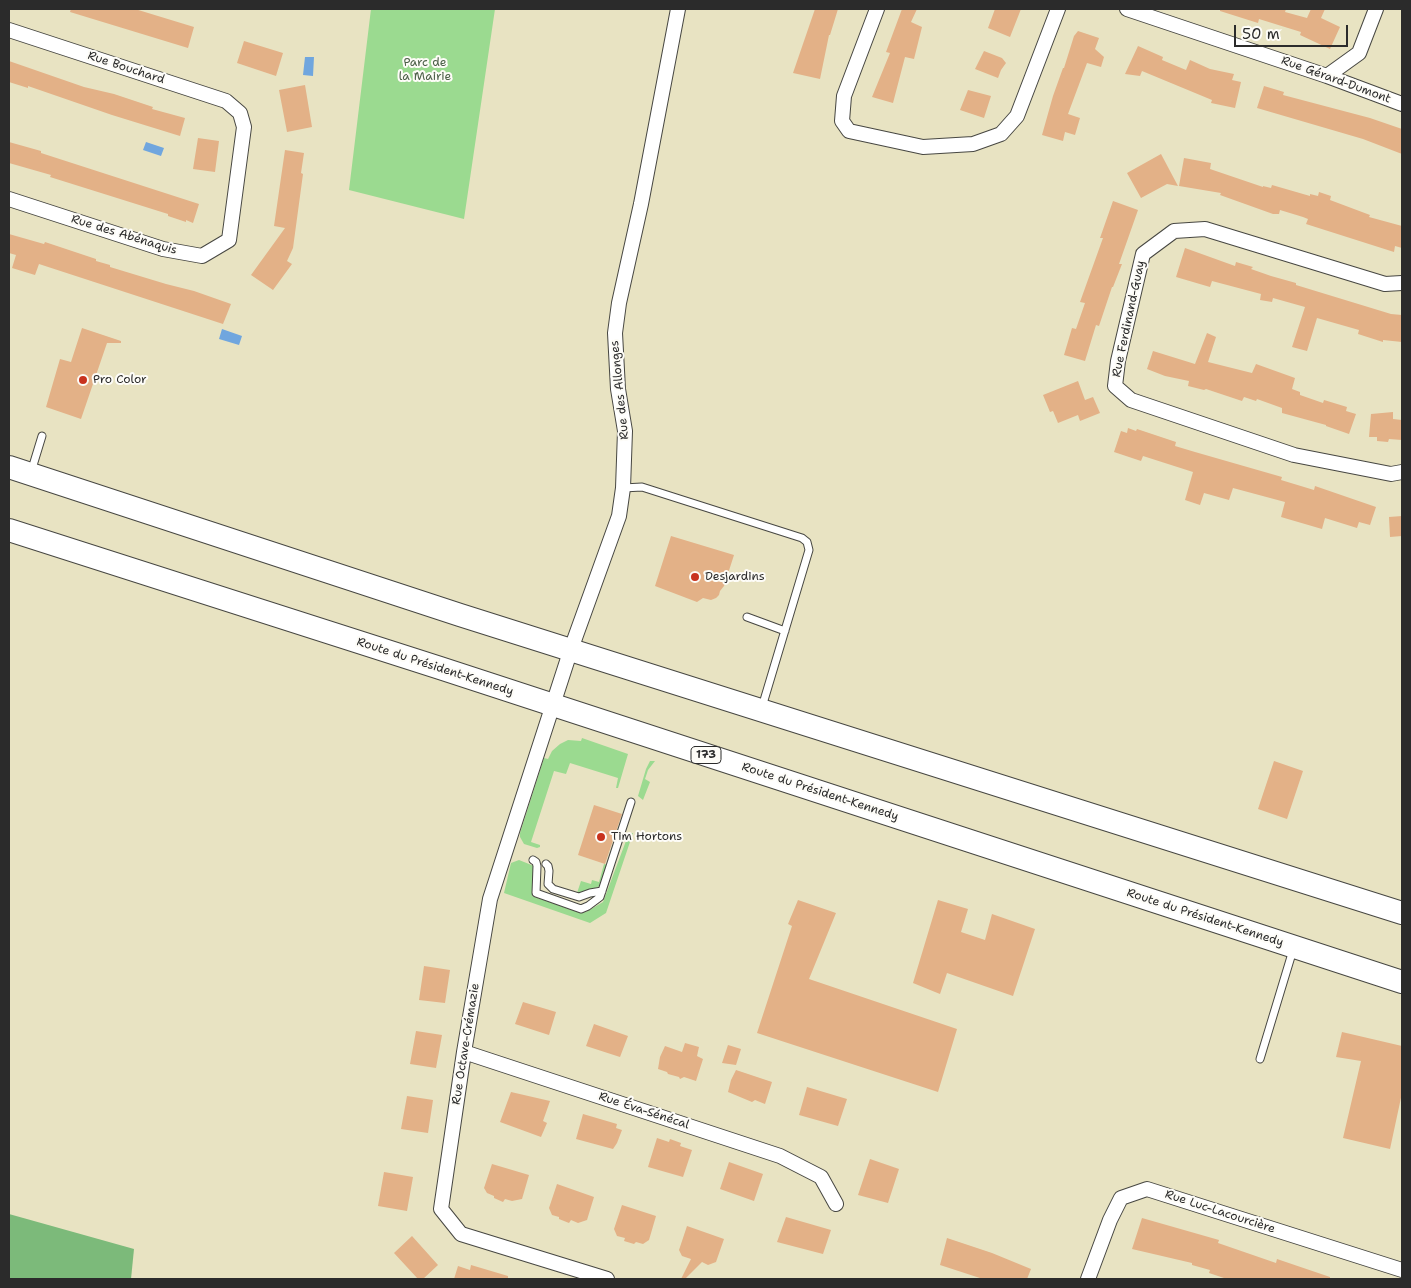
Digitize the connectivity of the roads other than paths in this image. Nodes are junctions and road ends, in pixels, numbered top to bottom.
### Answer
1 (678, 9) edge
2 (877, 9) edge
3 (1058, 9) edge
4 (1127, 9) edge
5 (1376, 9) edge
6 (9, 30) edge
7 (1327, 76) junction
8 (1402, 104) edge
9 (240, 113) joint
10 (9, 199) edge
11 (1402, 283) edge
12 (42, 436) dead end
13 (9, 467) edge
14 (1402, 472) edge
15 (30, 474) junction
16 (624, 488) junction
17 (9, 530) edge
18 (748, 618) dead end
19 (784, 631) junction
20 (570, 649) junction
21 (553, 705) junction
22 (761, 710) junction
23 (632, 802) dead end
24 (533, 860) dead end
25 (546, 864) dead end
26 (602, 891) junction
27 (1402, 913) edge
28 (1294, 947) junction
29 (1402, 982) edge
30 (464, 1052) junction
31 (1260, 1059) dead end
32 (836, 1204) dead end
33 (1402, 1270) edge
34 (606, 1279) edge
35 (1088, 1279) edge

1 - 16 street, Rue des Allonges
2 - 3 street
4 - 7 street, Rue Gérard-Dumont
5 - 7 street
6 - 9 street, Rue Bouchard
7 - 8 street, Rue Gérard-Dumont
9 - 10 street, Rue des Abénaquis
11 - 14 street, Rue Ferdinand-Guay
12 - 15 lane
13 - 15 main road
15 - 20 main road
16 - 19 lane
16 - 20 street, Rue des Allonges
17 - 21 main road, Route du Président-Kennedy / 173
18 - 19 lane
19 - 22 lane
20 - 21 street, Rue Octave-Crémazie
20 - 22 main road
21 - 28 main road, Route du Président-Kennedy / 173
21 - 30 street, Rue Octave-Crémazie
22 - 27 main road
23 - 26 lane
24 - 26 lane
25 - 26 lane
28 - 29 main road, Route du Président-Kennedy / 173
28 - 31 lane
30 - 32 street, Rue Éva-Sénécal
30 - 34 street, Rue Octave-Crémazie
33 - 35 street, Rue Luc-Lacourcière

